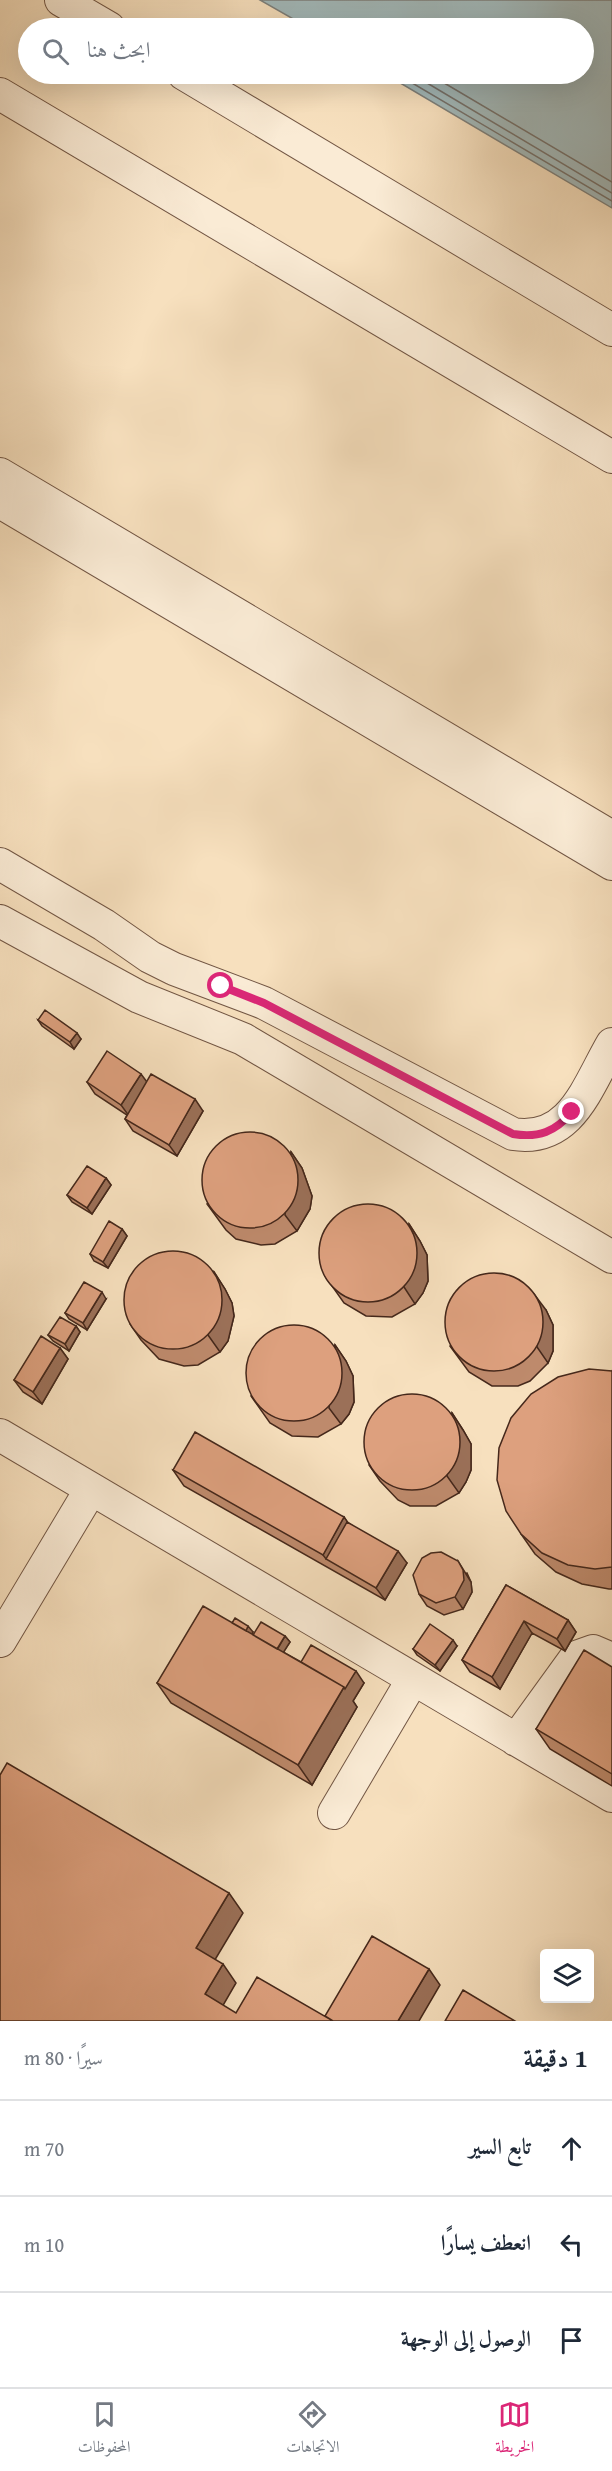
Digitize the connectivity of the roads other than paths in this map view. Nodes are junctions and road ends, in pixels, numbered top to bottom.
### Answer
1 (61, 0) edge
2 (92, 18) edge
3 (201, 84) edge
4 (0, 94) edge
5 (612, 330) edge
6 (612, 458) edge
7 (0, 474) edge
8 (0, 502) edge
9 (612, 837) edge
10 (0, 864) edge
11 (612, 864) edge
12 (0, 921) edge
13 (612, 1044) edge
14 (612, 1257) edge
15 (0, 1435) edge
16 (91, 1489) junction
17 (0, 1641) edge
18 (612, 1659) edge
19 (413, 1679) junction
20 (516, 1740) junction
21 (612, 1796) edge
22 (334, 1813) dead end

1 - 2 lane
3 - 5 lane
4 - 6 lane
7 - 9 lane
8 - 11 lane
10 - 13 lane
12 - 14 lane
15 - 16 lane
16 - 17 lane
16 - 19 lane
18 - 20 lane
19 - 20 lane
19 - 22 lane
20 - 21 lane

